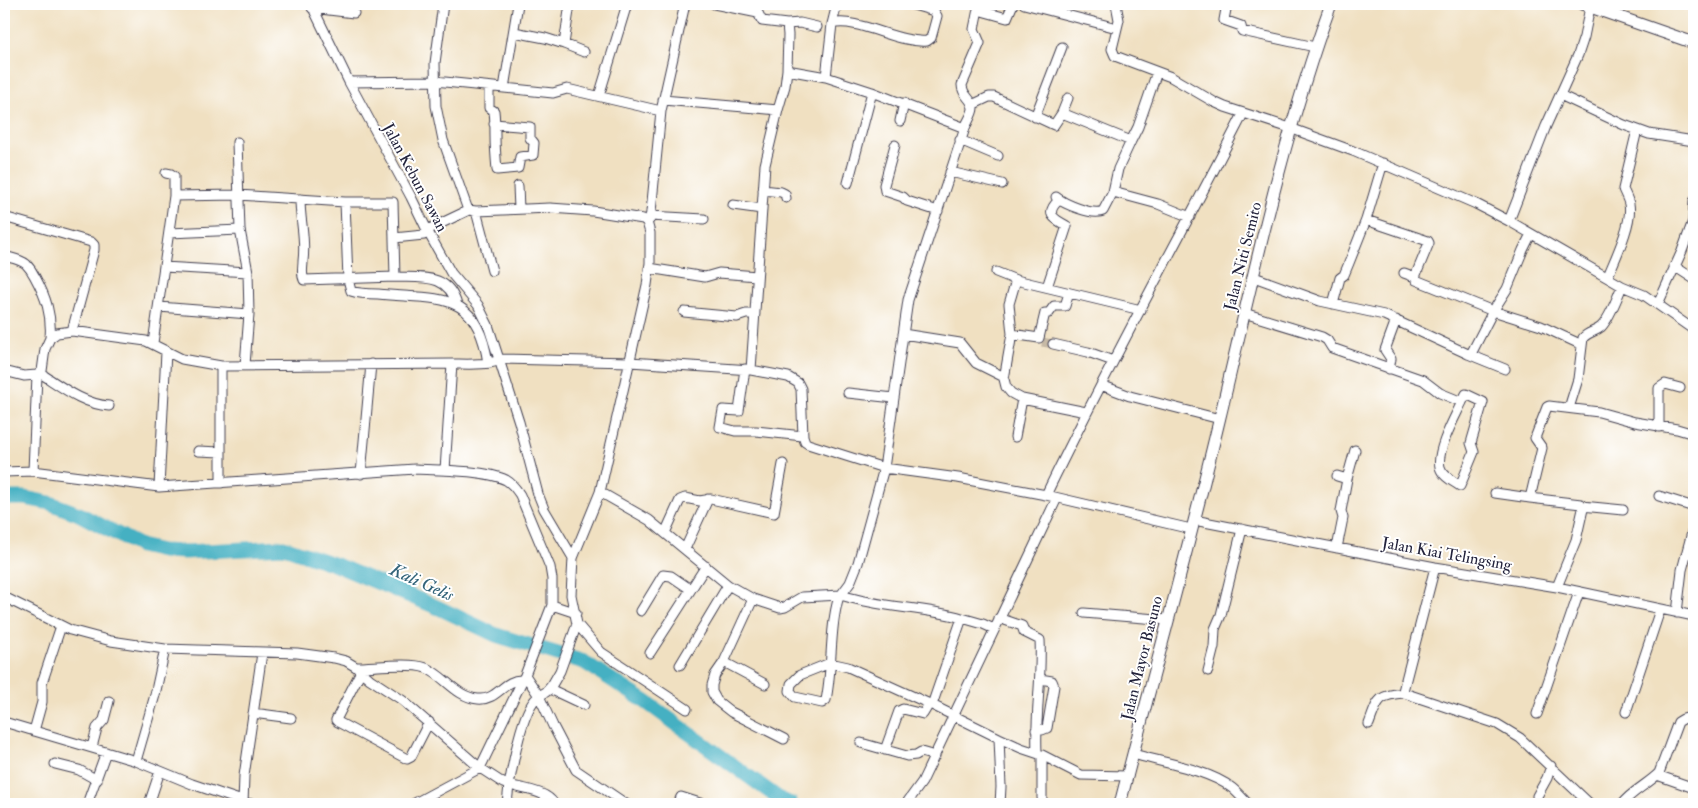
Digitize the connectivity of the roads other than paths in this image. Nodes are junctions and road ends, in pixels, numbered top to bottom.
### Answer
1 (444, 4) edge
2 (518, 4) edge
3 (570, 4) edge
4 (626, 4) edge
5 (686, 4) edge
6 (714, 4) edge
7 (838, 4) edge
8 (910, 4) edge
9 (1013, 4) edge
10 (1027, 4) edge
11 (1116, 4) edge
12 (1226, 4) edge
13 (1331, 4) edge
14 (1586, 5) edge
15 (312, 6) edge
16 (978, 7) edge
17 (354, 13) dead end
18 (788, 24) junction
19 (832, 24) junction
20 (817, 27) dead end
21 (1117, 28) junction
22 (514, 32) junction
23 (564, 44) junction
24 (1694, 44) edge
25 (1062, 47) dead end
26 (1315, 47) junction
27 (584, 52) dead end
28 (787, 70) junction
29 (1157, 72) junction
30 (826, 77) junction
31 (349, 82) junction
32 (435, 82) junction
33 (489, 87) junction
34 (504, 88) junction
35 (872, 92) junction
36 (1560, 95) junction
37 (598, 96) junction
38 (1068, 98) dead end
39 (663, 100) junction
40 (904, 103) junction
41 (972, 105) junction
42 (778, 110) junction
43 (661, 111) junction
44 (1062, 113) junction
45 (1243, 114) junction
46 (1035, 117) junction
47 (900, 121) dead end
48 (494, 124) junction
49 (965, 128) junction
50 (1290, 128) junction
51 (1637, 130) junction
52 (960, 140) junction
53 (1131, 141) junction
54 (1694, 141) edge
55 (236, 142) dead end
56 (895, 145) dead end
57 (998, 156) dead end
58 (1383, 163) junction
59 (950, 172) junction
60 (166, 173) dead end
61 (848, 183) dead end
62 (1002, 184) dead end
63 (518, 186) dead end
64 (763, 190) junction
65 (1113, 192) junction
66 (242, 195) junction
67 (174, 196) junction
68 (786, 198) dead end
69 (300, 199) junction
70 (1694, 201) edge
71 (345, 202) junction
72 (733, 205) dead end
73 (519, 209) junction
74 (762, 209) junction
75 (473, 211) junction
76 (938, 211) junction
77 (4, 217) edge
78 (1190, 217) junction
79 (649, 219) junction
80 (704, 219) dead end
81 (1366, 220) junction
82 (1509, 221) junction
83 (240, 230) junction
84 (169, 233) junction
85 (424, 233) junction
86 (1531, 234) junction
87 (394, 238) junction
88 (4, 256) edge
89 (1674, 266) junction
90 (164, 267) junction
91 (649, 268) junction
92 (248, 272) junction
93 (492, 272) dead end
94 (996, 272) dead end
95 (1404, 273) dead end
96 (757, 276) junction
97 (1608, 276) junction
98 (395, 277) junction
99 (1415, 277) junction
100 (1254, 278) junction
101 (348, 279) junction
102 (1694, 279) edge
103 (1016, 280) junction
104 (1622, 286) junction
105 (1047, 287) junction
106 (1069, 293) junction
107 (1333, 304) junction
108 (1658, 304) junction
109 (457, 305) junction
110 (159, 307) junction
111 (1141, 310) junction
112 (1493, 311) junction
113 (684, 312) dead end
114 (1244, 313) junction
115 (249, 314) junction
116 (755, 314) junction
117 (1396, 320) junction
118 (1694, 330) edge
119 (72, 332) junction
120 (903, 334) junction
121 (1012, 334) junction
122 (50, 338) junction
123 (153, 343) junction
124 (1053, 344) tunnel mouth
125 (1582, 345) junction
126 (166, 352) junction
127 (1468, 354) junction
128 (494, 361) junction
129 (1113, 361) junction
130 (630, 362) junction
131 (371, 364) junction
132 (452, 364) junction
133 (245, 365) junction
134 (221, 366) junction
135 (1389, 369) junction
136 (1505, 369) dead end
137 (748, 370) junction
138 (4, 371) edge
139 (39, 374) junction
140 (1004, 377) junction
141 (1101, 385) junction
142 (1680, 388) dead end
143 (848, 393) dead end
144 (1465, 395) junction
145 (894, 398) junction
146 (1022, 399) junction
147 (109, 406) dead end
148 (1569, 408) junction
149 (1086, 412) junction
150 (1220, 419) junction
151 (1659, 427) junction
152 (1694, 434) edge
153 (803, 436) junction
154 (1015, 437) dead end
155 (1355, 450) dead end
156 (198, 451) dead end
157 (221, 452) junction
158 (784, 464) dead end
159 (884, 468) junction
160 (445, 470) junction
161 (33, 471) junction
162 (4, 472) edge
163 (361, 474) junction
164 (1338, 476) dead end
165 (1350, 479) junction
166 (221, 483) junction
167 (159, 487) junction
168 (600, 492) junction
169 (1494, 494) dead end
170 (1046, 495) junction
171 (1659, 496) dead end
172 (1058, 498) junction
173 (1530, 498) junction
174 (708, 499) junction
175 (1582, 506) junction
176 (1694, 507) edge
177 (1623, 510) dead end
178 (1193, 524) junction
179 (1694, 525) edge
180 (1242, 529) junction
181 (665, 533) junction
182 (1337, 548) junction
183 (685, 549) junction
184 (573, 558) junction
185 (706, 566) junction
186 (1435, 567) junction
187 (728, 585) junction
188 (1557, 587) junction
189 (690, 589) junction
190 (1579, 592) junction
191 (840, 595) junction
192 (4, 597) edge
193 (753, 599) junction
194 (552, 605) junction
195 (1660, 610) junction
196 (641, 611) dead end
197 (1084, 612) dead end
198 (576, 613) junction
199 (1677, 613) junction
200 (1694, 616) edge
201 (962, 618) junction
202 (999, 618) junction
203 (1168, 620) junction
204 (61, 626) junction
205 (577, 627) junction
206 (994, 629) junction
207 (165, 649) junction
208 (262, 653) junction
209 (650, 653) dead end
210 (724, 662) junction
211 (830, 663) junction
212 (680, 665) dead end
213 (359, 669) junction
214 (1208, 671) dead end
215 (524, 676) junction
216 (1040, 679) junction
217 (765, 684) dead end
218 (550, 689) junction
219 (1404, 693) junction
220 (539, 696) junction
221 (109, 701) dead end
222 (931, 704) junction
223 (584, 705) dead end
224 (687, 709) dead end
225 (1626, 712) dead end
226 (253, 713) junction
227 (1537, 714) dead end
228 (1694, 716) edge
229 (954, 717) junction
230 (291, 718) dead end
231 (4, 722) edge
232 (429, 722) junction
233 (1369, 724) dead end
234 (1036, 730) junction
235 (34, 731) junction
236 (999, 738) junction
237 (784, 739) dead end
238 (861, 743) dead end
239 (92, 747) junction
240 (885, 750) junction
241 (106, 752) junction
242 (1039, 754) junction
243 (1133, 754) junction
244 (935, 756) junction
245 (136, 761) junction
246 (55, 764) dead end
247 (1551, 766) junction
248 (480, 768) junction
249 (160, 771) junction
250 (1657, 775) junction
251 (1128, 776) junction
252 (97, 780) junction
253 (509, 785) junction
254 (1694, 788) edge
255 (1537, 796) dead end
256 (1042, 798) dead end
257 (246, 803) edge
258 (88, 804) edge
259 (149, 804) edge
260 (413, 804) edge
261 (507, 804) edge
262 (554, 804) edge
263 (626, 804) edge
264 (678, 804) edge
265 (704, 804) edge
266 (906, 804) edge
267 (1000, 804) edge
268 (1121, 804) edge
269 (1248, 804) edge
270 (1590, 804) edge
271 (1622, 804) edge

1 - 32 street
2 - 22 street
3 - 23 street
4 - 37 street
5 - 39 street
6 - 18 street
7 - 19 street
8 - 19 street
9 - 16 street
10 - 21 street
11 - 21 street
12 - 26 street
13 - 26 main road, Jalan Niti Semito
14 - 24 main road
14 - 36 street
15 - 17 street
15 - 31 street, Jalan Kebun Sawan
16 - 41 street
18 - 20 street
18 - 28 street
19 - 30 street
21 - 29 street
22 - 23 street
22 - 34 street
23 - 27 street
25 - 46 street
26 - 50 main road, Jalan Niti Semito
28 - 30 street
28 - 42 street
29 - 45 street
29 - 53 street
30 - 35 street
31 - 32 street
31 - 85 street, Jalan Kebun Sawan
32 - 33 street
32 - 75 street
33 - 34 street
33 - 48 street
34 - 37 street
35 - 40 street
35 - 61 street
36 - 51 street
36 - 82 street
37 - 43 street
38 - 44 street
39 - 42 street
39 - 43 street
40 - 47 street
40 - 49 street
41 - 46 street
41 - 49 street
42 - 64 street
43 - 79 street
44 - 46 street
44 - 53 street
45 - 50 street
45 - 78 street
48 - 48 street
49 - 52 street
50 - 58 street
50 - 100 main road, Jalan Niti Semito
51 - 54 street
51 - 97 street
52 - 57 street
52 - 59 street
53 - 65 street
55 - 66 street
56 - 76 street
58 - 81 street
58 - 82 street
59 - 62 street
59 - 76 street
60 - 67 street
63 - 73 street
64 - 68 street
64 - 74 street
65 - 78 street
65 - 105 street
66 - 67 street
66 - 69 street
66 - 83 street
67 - 84 street
69 - 71 street
69 - 101 street
70 - 89 street
71 - 87 street
71 - 101 street
72 - 74 street
73 - 75 street
73 - 79 street
74 - 96 street
75 - 85 street
75 - 93 street
76 - 120 street
77 - 119 street
78 - 111 street
79 - 80 street
79 - 91 street
81 - 99 street
81 - 107 street
82 - 86 street
83 - 84 street
83 - 92 street
84 - 90 street
85 - 87 street
85 - 128 street, Jalan Kebun Sawan
86 - 97 street
86 - 112 street
87 - 98 street
88 - 122 street
89 - 102 street
89 - 108 street
90 - 92 street
90 - 110 street
91 - 96 street
91 - 130 street
92 - 115 street
94 - 103 street
95 - 99 street
96 - 116 street
97 - 104 street
98 - 101 street
98 - 109 street
99 - 112 street
100 - 107 street
100 - 114 main road, Jalan Niti Semito
101 - 109 street
103 - 105 street
103 - 121 street
104 - 108 street
104 - 125 street
105 - 106 street
106 - 111 street
106 - 121 street
107 - 117 street
108 - 118 street
109 - 128 street
110 - 115 street
110 - 123 street
111 - 129 street
112 - 125 street
112 - 127 street
113 - 116 street
114 - 135 street
114 - 150 main road, Jalan Niti Semito
115 - 133 street
116 - 137 street
117 - 127 street
117 - 135 street
119 - 122 street
119 - 123 street
120 - 140 street
120 - 145 street
121 - 140 street
122 - 139 street
123 - 126 street
124 - 129 street
125 - 148 street
126 - 134 street
126 - 167 street
127 - 136 street
128 - 130 street
128 - 132 street
128 - 184 street
129 - 141 street
130 - 137 street
130 - 168 street
131 - 132 street
131 - 133 street
131 - 163 street
132 - 160 street
133 - 134 street
134 - 157 street
135 - 144 street
137 - 153 street
137 - 153 street
138 - 139 street
139 - 147 street
139 - 161 street
140 - 146 street
141 - 149 street
141 - 150 street
142 - 151 street
143 - 145 street
144 - 144 street
145 - 159 street
146 - 149 street
146 - 154 street
148 - 151 street
148 - 173 street
149 - 170 street
150 - 178 main road, Jalan Niti Semito
151 - 152 street
153 - 159 street, Jalan Kiai Telingsing
155 - 165 street
156 - 157 street
157 - 166 street
158 - 174 street
159 - 170 street, Jalan Kiai Telingsing
159 - 191 street
160 - 163 street
160 - 194 street
161 - 162 street
161 - 167 street
163 - 166 street
164 - 165 street
165 - 182 street
166 - 167 street
168 - 181 street
168 - 184 street
169 - 173 street
170 - 172 street, Jalan Kiai Telingsing
171 - 176 street
172 - 178 street, Jalan Kiai Telingsing
172 - 202 street
173 - 175 street
174 - 181 street
174 - 183 street
175 - 177 street
175 - 188 street
178 - 180 street, Jalan Kiai Telingsing
178 - 203 main road, Jalan Mayor Basuno
179 - 199 street
180 - 182 street, Jalan Kiai Telingsing
180 - 214 street
181 - 183 street
182 - 186 street, Jalan Kiai Telingsing
183 - 185 street
184 - 198 street
185 - 187 street
185 - 189 street
186 - 188 street, Jalan Kiai Telingsing
186 - 219 street
187 - 193 street
187 - 212 street
188 - 190 street, Jalan Kiai Telingsing
189 - 196 street
189 - 209 street
190 - 195 street, Jalan Kiai Telingsing
190 - 227 street
191 - 193 street
191 - 201 street
191 - 211 street
192 - 204 street
193 - 210 street
194 - 198 street
194 - 215 street
195 - 199 street, Jalan Kiai Telingsing
195 - 225 street
197 - 203 street
198 - 205 street
199 - 200 street, Jalan Kiai Telingsing
201 - 206 street
201 - 222 street
202 - 206 street
202 - 216 street
203 - 243 main road, Jalan Mayor Basuno
204 - 207 street
204 - 235 street
205 - 218 street
205 - 224 street
206 - 229 street
207 - 208 street
207 - 245 street
208 - 213 street
208 - 226 street
210 - 217 street
210 - 237 street
211 - 211 street
211 - 222 street
213 - 215 street
213 - 232 street
213 - 232 street
215 - 220 street
215 - 248 street
216 - 234 street
216 - 234 street
218 - 220 street
218 - 223 street
219 - 233 street
219 - 247 street
220 - 253 street
220 - 263 street
221 - 239 street
222 - 229 street
222 - 240 street
226 - 230 street
226 - 257 street
228 - 250 street
229 - 236 street
229 - 244 street
231 - 235 street
232 - 248 street
234 - 242 street
235 - 239 street
236 - 242 street
236 - 267 street
238 - 240 street
239 - 241 street
240 - 244 street
241 - 245 street
241 - 252 street
242 - 251 street
242 - 256 street
243 - 251 main road, Jalan Mayor Basuno
243 - 269 street
244 - 266 street
245 - 249 street
246 - 252 street
247 - 255 street
247 - 270 street
248 - 253 street
248 - 260 street
249 - 257 street
249 - 259 street
250 - 254 street
250 - 271 street
251 - 268 main road, Jalan Mayor Basuno
252 - 258 street
253 - 261 street
253 - 262 street
264 - 265 street

